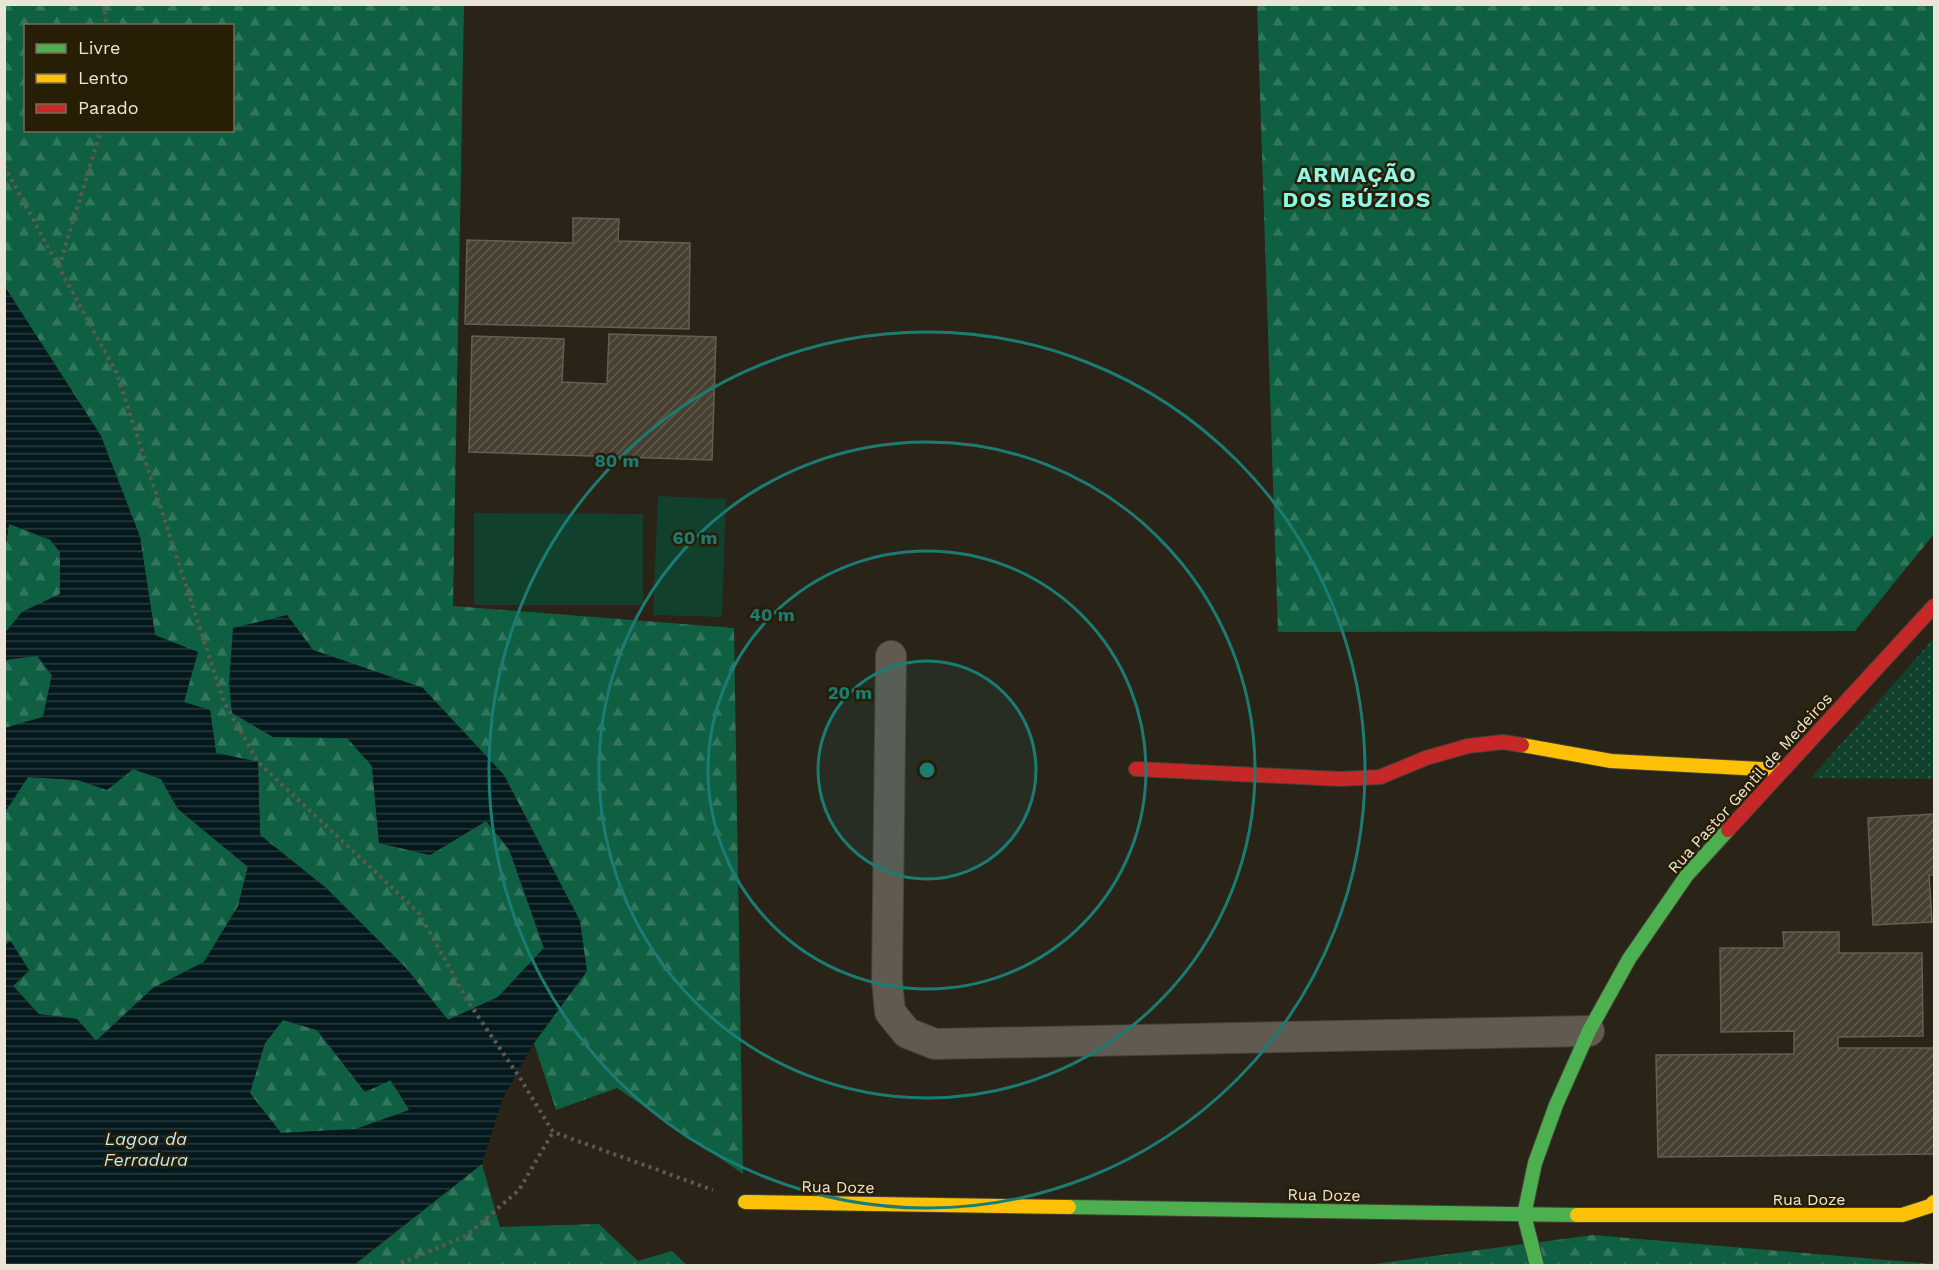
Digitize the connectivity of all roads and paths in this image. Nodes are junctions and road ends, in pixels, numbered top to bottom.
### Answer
1 (104, 4) edge
2 (106, 24) edge
3 (100, 132) edge
4 (4, 166) edge
5 (59, 267) junction
6 (1935, 606) edge
7 (891, 656) dead end
8 (1136, 769) dead end
9 (1781, 770) junction
10 (1589, 1031) junction
11 (553, 1132) junction
12 (745, 1202) joint
13 (1935, 1202) edge
14 (1524, 1215) junction
15 (394, 1266) edge
16 (1537, 1266) edge

1 - 2 path
3 - 5 path
4 - 5 path
5 - 11 path
6 - 9 street, Rua Pastor Gentil de Medeiros
7 - 10 street
8 - 9 street
9 - 10 street, Rua Pastor Gentil de Medeiros
10 - 14 street, Rua Pastor Gentil de Medeiros
11 - 12 path
11 - 15 path
12 - 14 street, Rua Doze
13 - 14 street, Rua Doze
14 - 16 street, Rua Pastor Gentil de Medeiros

